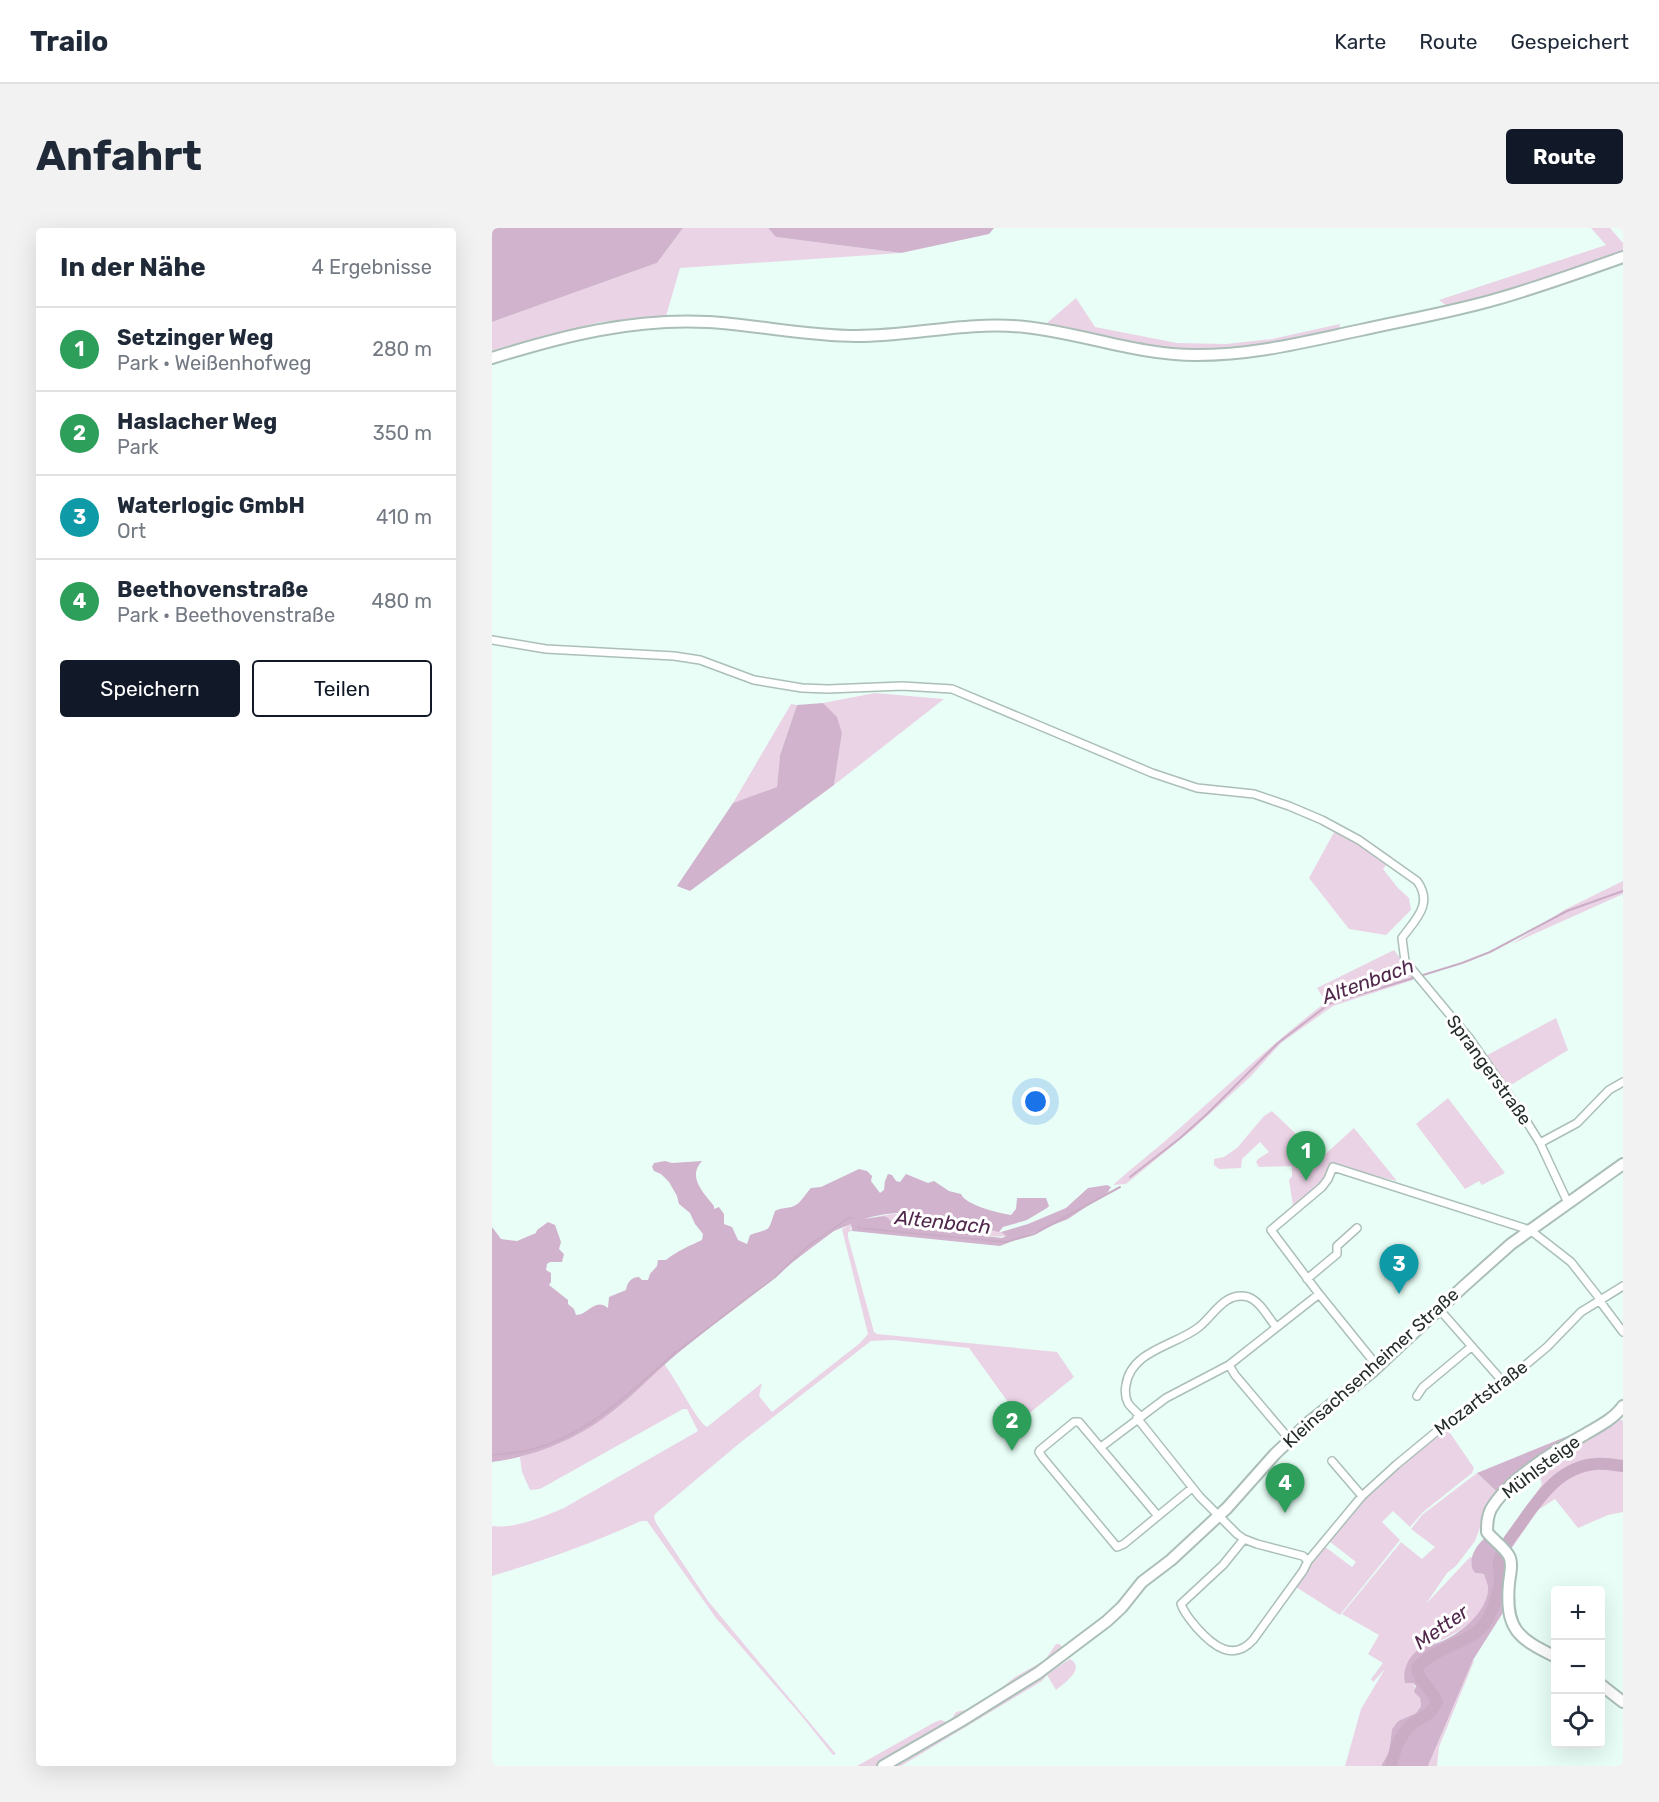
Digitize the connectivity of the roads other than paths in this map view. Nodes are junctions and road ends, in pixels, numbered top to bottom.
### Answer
1 (1623, 257) edge
2 (492, 358) edge
3 (492, 640) edge
4 (1623, 1082) edge
5 (1540, 1143) junction
6 (1623, 1164) edge
7 (1568, 1203) junction
8 (1357, 1228) dead end
9 (1530, 1230) junction
10 (1307, 1278) junction
11 (1623, 1286) edge
12 (1319, 1294) junction
13 (1599, 1300) junction
14 (1439, 1309) junction
15 (1276, 1327) junction
16 (1623, 1332) edge
17 (1471, 1347) junction
18 (1229, 1365) junction
19 (1378, 1367) junction
20 (1504, 1383) junction
21 (1417, 1396) dead end
22 (1623, 1406) edge
23 (1139, 1417) junction
24 (1290, 1440) junction
25 (1101, 1447) junction
26 (1332, 1461) dead end
27 (1192, 1488) junction
28 (1362, 1496) junction
29 (1220, 1515) junction
30 (1158, 1516) junction
31 (1244, 1539) junction
32 (1308, 1561) junction
33 (1551, 1654) edge
34 (1605, 1688) edge
35 (1623, 1702) edge
36 (883, 1766) edge

1 - 2 main road
3 - 5 street, Sprangerstraße
4 - 5 street
5 - 7 street, Sprangerstraße
6 - 7 main road, Kleinsachsenheimer Straße
7 - 9 main road, Kleinsachsenheimer Straße
8 - 10 street
9 - 10 street
9 - 13 street
9 - 14 main road, Kleinsachsenheimer Straße
10 - 12 street
11 - 13 street, Mozartstraße
12 - 15 street
12 - 19 street
13 - 16 street
13 - 20 street, Mozartstraße
14 - 17 street
14 - 19 main road, Kleinsachsenheimer Straße
15 - 18 street
15 - 23 street
17 - 20 street
17 - 21 street
18 - 23 street
18 - 24 street
19 - 24 main road, Kleinsachsenheimer Straße
20 - 28 street, Mozartstraße
22 - 33 main road, Mühlsteige
23 - 25 street
23 - 27 street
24 - 29 main road, Kleinsachsenheimer Straße
25 - 30 street
25 - 30 street
26 - 28 street
27 - 29 street
27 - 30 street
28 - 32 street, Mozartstraße
29 - 31 street
29 - 36 main road, Kleinsachsenheimer Straße
31 - 32 street
31 - 32 street, Mozartstraße
34 - 35 main road

